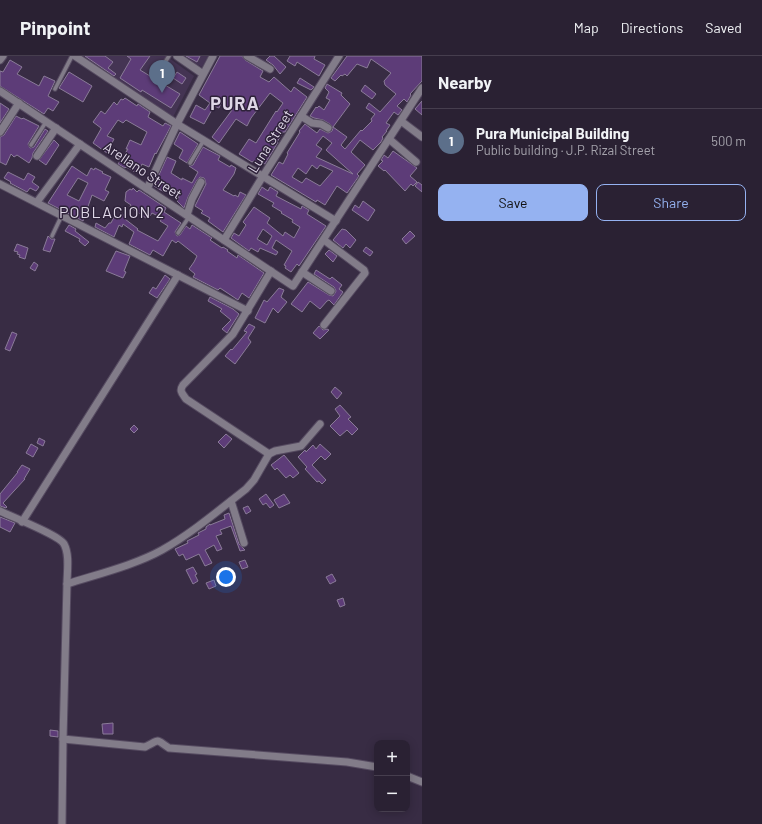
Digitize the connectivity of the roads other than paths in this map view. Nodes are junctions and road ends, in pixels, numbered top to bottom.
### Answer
1 (3, 56) edge
2 (74, 56) edge
3 (169, 56) edge
4 (177, 56) edge
5 (213, 56) edge
6 (247, 56) edge
7 (339, 56) edge
8 (0, 60) edge
9 (270, 69) dead end
10 (203, 74) junction
11 (157, 75) dead end
12 (422, 88) edge
13 (55, 90) dead end
14 (0, 91) edge
15 (18, 103) junction
16 (301, 116) junction
17 (401, 121) junction
18 (46, 122) junction
19 (177, 124) junction
20 (56, 128) junction
21 (328, 128) dead end
22 (0, 132) edge
23 (422, 137) edge
24 (389, 139) junction
25 (204, 140) junction
26 (80, 144) junction
27 (32, 145) dead end
28 (37, 156) dead end
29 (416, 162) dead end
30 (190, 163) dead end
31 (263, 176) junction
32 (201, 182) dead end
33 (0, 184) edge
34 (147, 189) junction
35 (37, 202) junction
36 (62, 215) junction
37 (188, 216) junction
38 (336, 221) junction
39 (178, 233) dead end
40 (52, 236) dead end
41 (224, 240) junction
42 (324, 240) junction
43 (271, 271) junction
44 (302, 272) junction
45 (178, 275) junction
46 (331, 291) dead end
47 (248, 311) junction
48 (324, 325) dead end
49 (320, 424) dead end
50 (269, 454) junction
51 (231, 501) junction
52 (0, 511) edge
53 (22, 522) junction
54 (244, 543) dead end
55 (67, 584) junction
56 (63, 740) junction
57 (374, 767) edge
58 (410, 777) edge
59 (422, 782) edge
60 (62, 824) edge

1 - 8 street
2 - 13 lane
2 - 19 street
3 - 11 lane
4 - 10 street
5 - 10 street
6 - 9 street
7 - 16 street, Luna Street
10 - 19 street
12 - 17 street
14 - 15 street, Arellano Street
15 - 18 street, Arellano Street
15 - 22 street
16 - 21 street
16 - 31 street, Luna Street
17 - 23 street
17 - 24 street
18 - 20 street, Arellano Street
18 - 27 lane
19 - 25 street
19 - 34 street
20 - 26 street, Arellano Street
20 - 28 street
24 - 29 street
24 - 38 street
25 - 30 lane
25 - 31 street
26 - 34 street, Arellano Street
26 - 35 street
31 - 38 street
31 - 41 street, Luna Street
32 - 37 street
33 - 35 street
34 - 37 street, Arellano Street
35 - 36 street
36 - 40 lane
36 - 45 street
37 - 39 lane
37 - 41 street, Arellano Street
38 - 42 street
41 - 43 street, Arellano Street
42 - 44 street
42 - 48 street
43 - 44 street, Arellano Street
43 - 47 street
44 - 46 street
45 - 47 street
45 - 53 street
47 - 50 street
49 - 50 street
50 - 51 street
51 - 54 street
51 - 55 street
52 - 53 street
53 - 55 street
55 - 56 street
56 - 57 street
56 - 60 street
58 - 59 street

